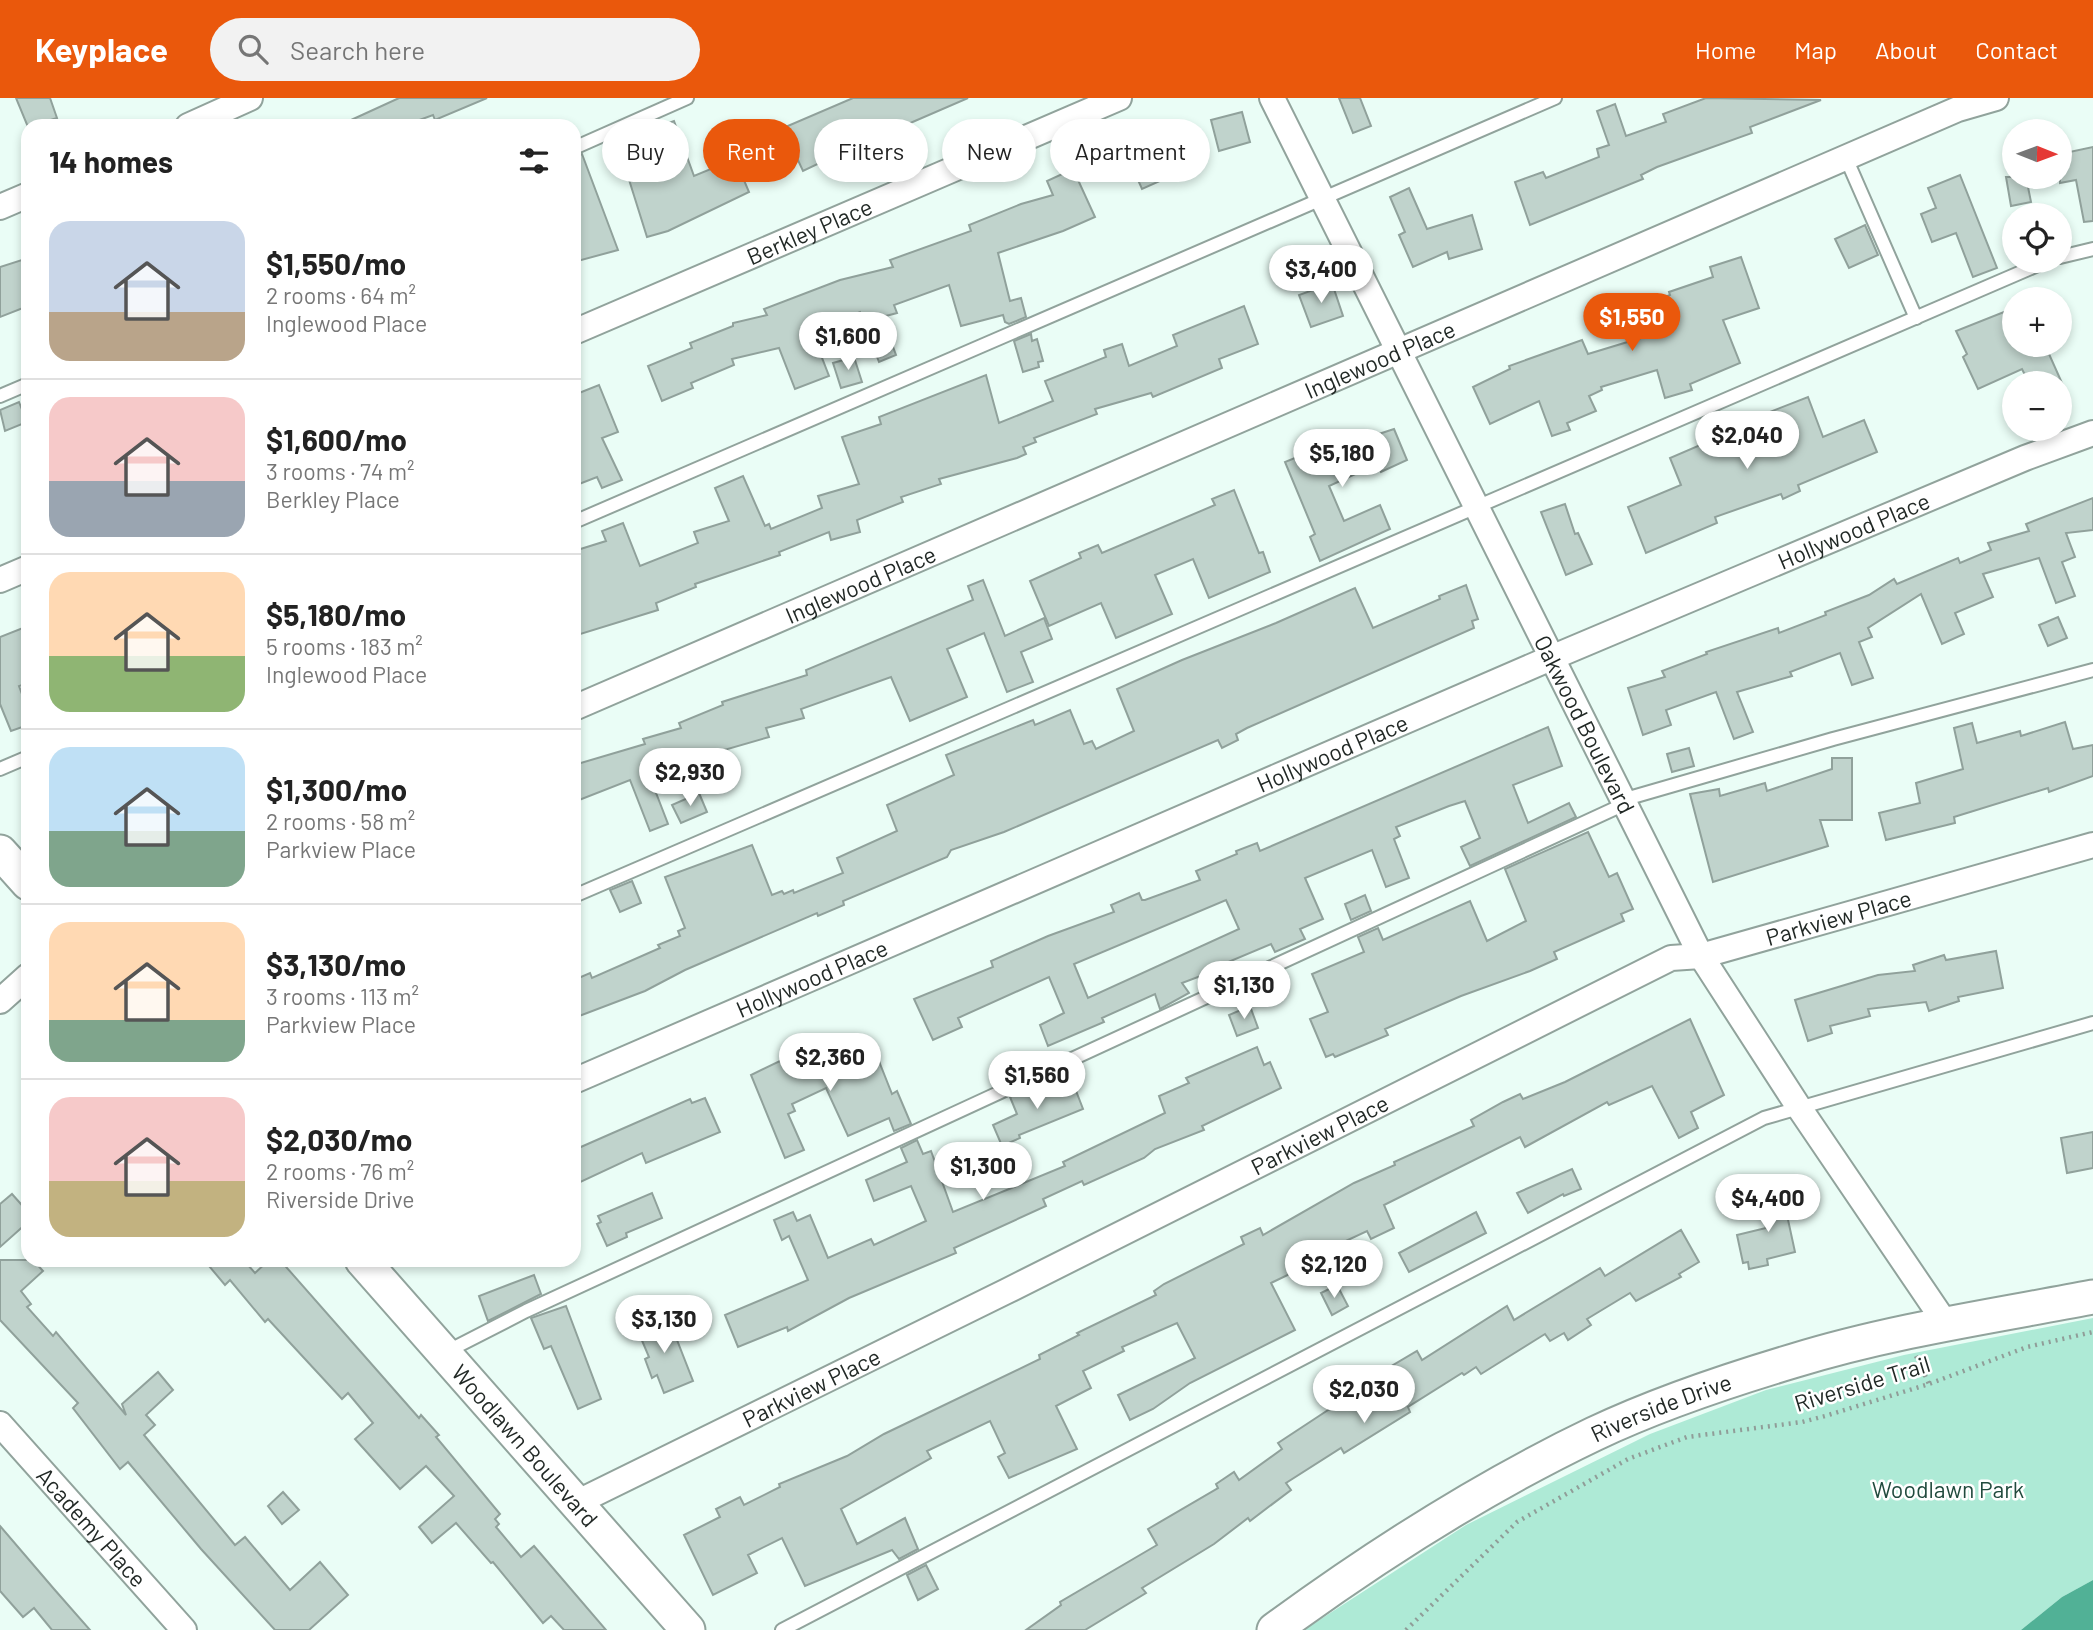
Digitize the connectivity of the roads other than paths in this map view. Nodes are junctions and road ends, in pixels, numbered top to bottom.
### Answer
1 (250, 98) edge
2 (687, 98) edge
3 (1119, 98) edge
4 (1272, 98) edge
5 (1555, 98) edge
6 (1996, 98) edge
7 (204, 119) edge
8 (581, 145) edge
9 (1846, 158) junction
10 (21, 198) edge
11 (1322, 198) junction
12 (0, 206) edge
13 (2093, 249) edge
14 (2072, 254) edge
15 (2019, 273) edge
16 (1916, 318) junction
17 (581, 329) edge
18 (1399, 353) junction
19 (21, 387) edge
20 (0, 396) edge
21 (2093, 433) edge
22 (1476, 508) junction
23 (581, 519) edge
24 (21, 571) edge
25 (0, 580) edge
26 (1551, 658) junction
27 (2093, 670) edge
28 (581, 705) edge
29 (21, 760) edge
30 (0, 769) edge
31 (1622, 802) junction
32 (2093, 845) edge
33 (581, 893) edge
34 (1701, 956) junction
35 (21, 982) edge
36 (0, 1001) edge
37 (2093, 1023) edge
38 (581, 1078) edge
39 (1798, 1106) junction
40 (368, 1267) edge
41 (2093, 1297) edge
42 (1947, 1324) junction
43 (444, 1353) junction
44 (0, 1424) edge
45 (576, 1503) junction
46 (184, 1630) edge
47 (688, 1630) edge
48 (782, 1630) edge
49 (1274, 1630) edge

1 - 7 street
2 - 8 lane
3 - 17 street, Berkley Place
4 - 11 street, Oakwood Boulevard
5 - 11 lane
6 - 9 street, Inglewood Place
9 - 16 lane
9 - 18 street, Inglewood Place
10 - 12 street
11 - 18 street, Oakwood Boulevard
11 - 23 lane
13 - 14 lane
15 - 16 lane
16 - 22 lane
18 - 22 street, Oakwood Boulevard
18 - 28 street, Inglewood Place
19 - 20 lane
21 - 26 street, Hollywood Place
22 - 26 street, Oakwood Boulevard
22 - 33 lane
24 - 25 street
26 - 31 street, Oakwood Boulevard
26 - 38 street, Hollywood Place
27 - 31 lane
29 - 30 lane
31 - 34 street, Oakwood Boulevard
31 - 43 lane
32 - 34 street, Parkview Place
34 - 39 street, Oakwood Boulevard
34 - 45 street, Parkview Place
35 - 36 street
37 - 39 lane
39 - 42 street, Oakwood Boulevard
39 - 48 lane
40 - 43 street, Woodlawn Boulevard
41 - 42 street, Riverside Drive
42 - 49 street, Riverside Drive
43 - 45 street, Woodlawn Boulevard
44 - 46 street, Academy Place
45 - 47 street, Woodlawn Boulevard

